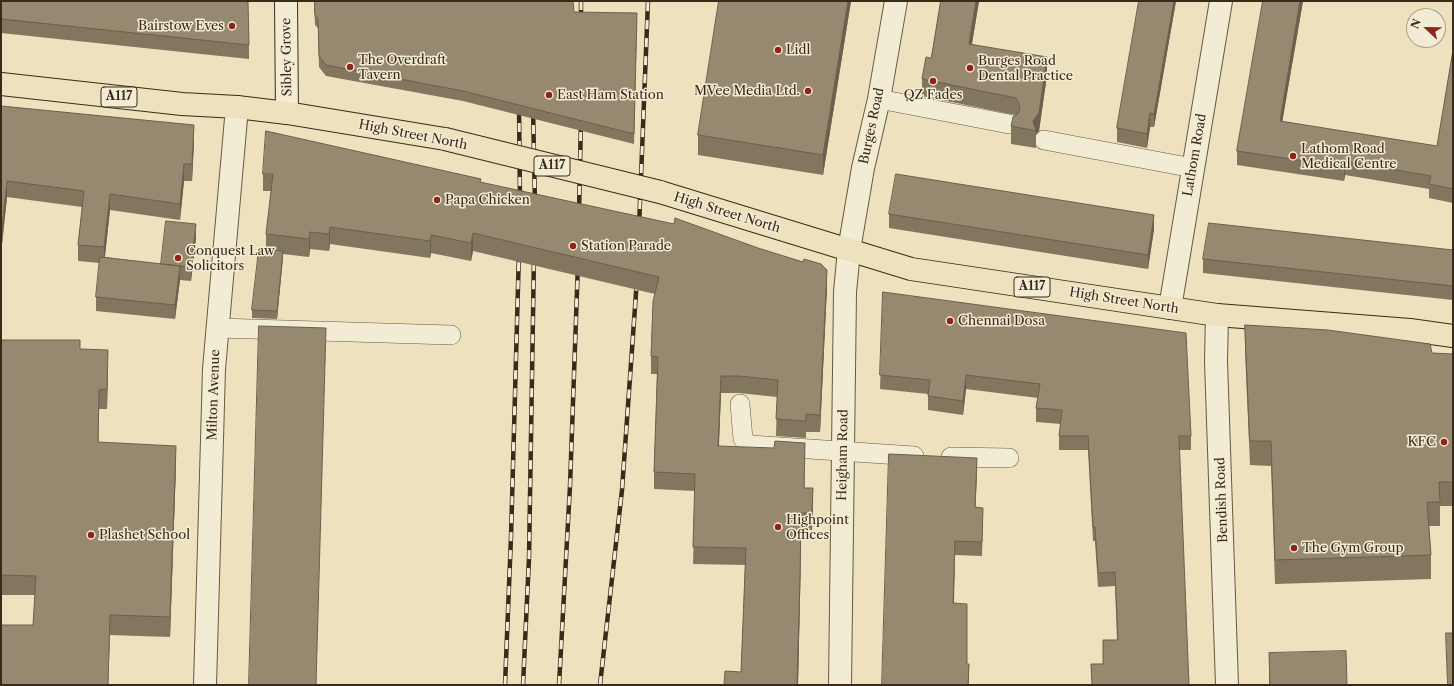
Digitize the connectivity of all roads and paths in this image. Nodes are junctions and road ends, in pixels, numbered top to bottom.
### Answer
1 (286, 1) edge
2 (896, 1) edge
3 (1221, 1) edge
4 (1, 84) edge
5 (879, 99) junction
6 (237, 107) junction
7 (287, 113) junction
8 (1009, 124) dead end
9 (1044, 140) dead end
10 (1193, 168) junction
11 (849, 250) junction
12 (1170, 308) junction
13 (1217, 315) junction
14 (218, 328) junction
15 (451, 335) dead end
16 (1453, 336) edge
17 (740, 404) dead end
18 (843, 452) junction
19 (1009, 458) dead end
20 (205, 685) edge
21 (840, 685) edge
22 (1227, 685) edge

1 - 7 street, Sibley Grove
2 - 5 street, Burges Road
3 - 10 street, Lathom Road
4 - 6 main road, High Street North / A117
5 - 8 lane
5 - 11 street, Burges Road
6 - 7 main road, High Street North / A117
6 - 14 street, Milton Avenue
7 - 11 main road, High Street North / A117, bridge
9 - 10 lane
10 - 12 street, Lathom Road
11 - 12 main road, High Street North / A117
11 - 18 street, Heigham Road
12 - 13 main road, High Street North / A117
13 - 16 main road, High Street North / A117
13 - 22 street, Bendish Road
14 - 15 lane
14 - 20 street, Milton Avenue
17 - 18 lane
18 - 19 lane
18 - 21 street, Heigham Road

